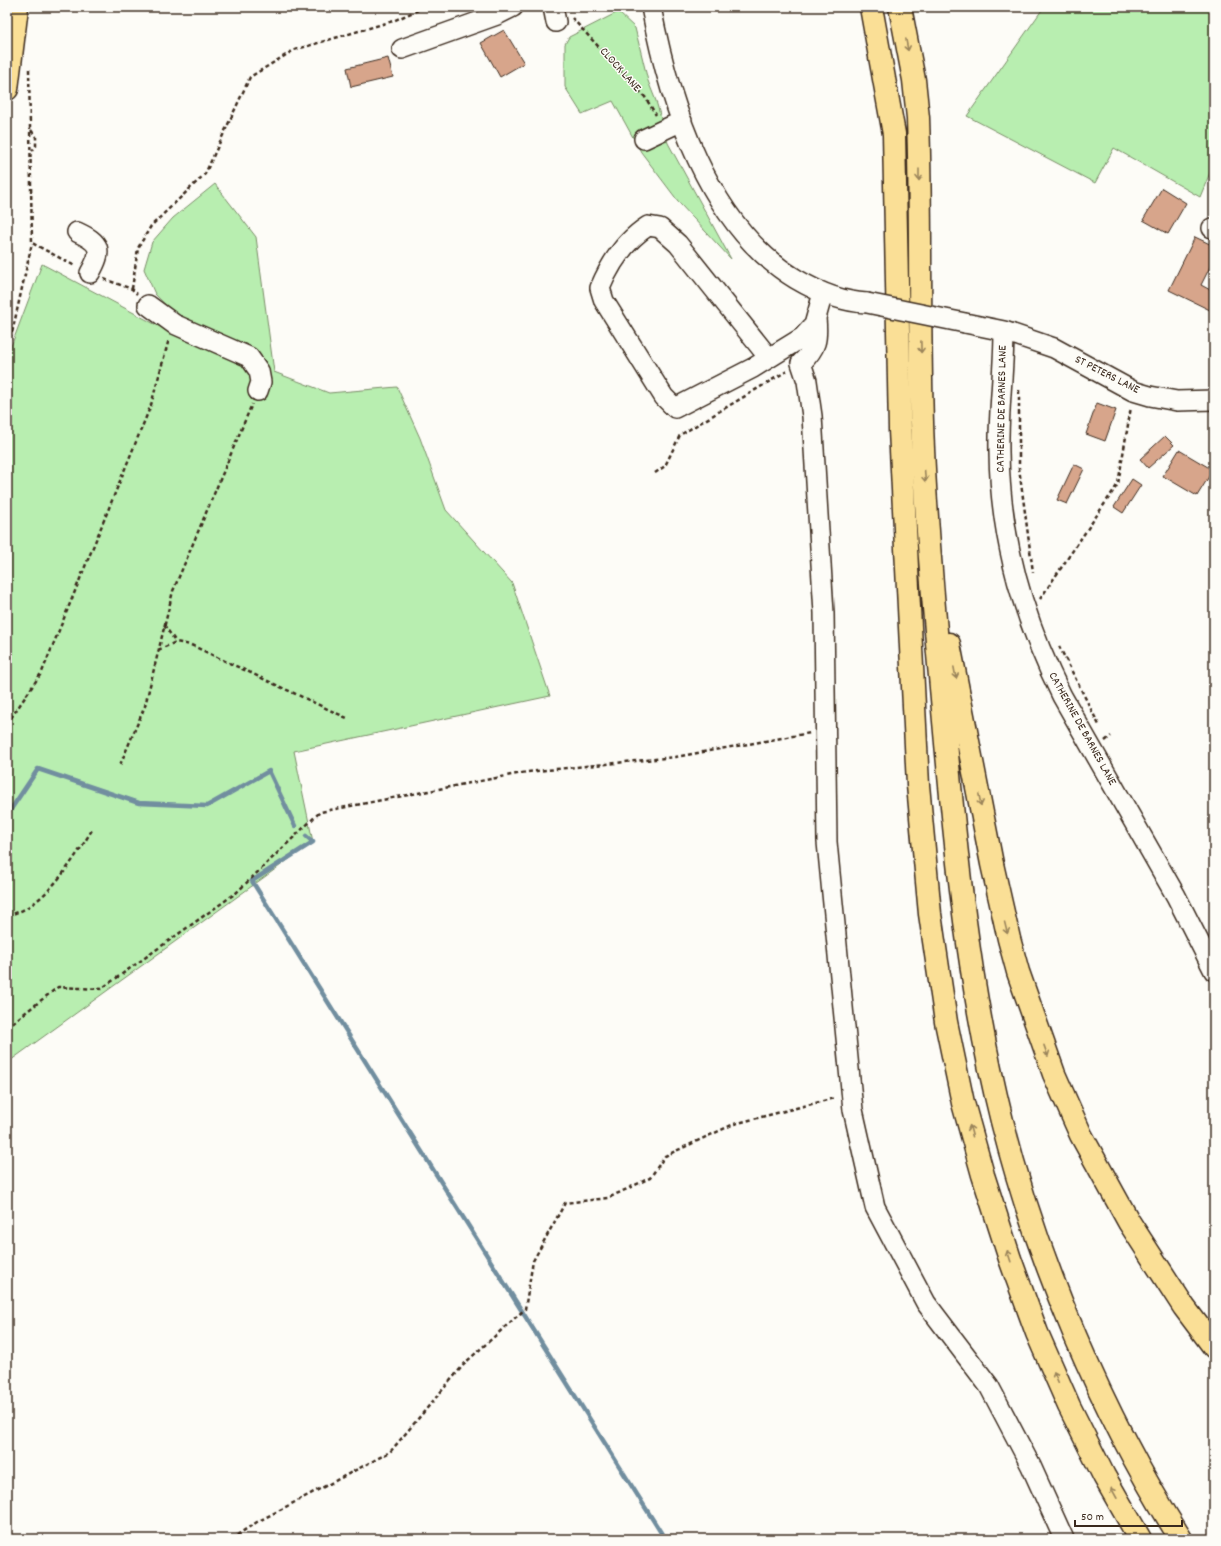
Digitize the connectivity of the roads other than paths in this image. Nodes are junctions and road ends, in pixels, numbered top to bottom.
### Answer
1 (17, 7) edge
2 (513, 7) edge
3 (651, 7) edge
4 (871, 7) edge
5 (900, 7) edge
6 (402, 48) dead end
7 (7, 89) edge
8 (674, 125) junction
9 (644, 139) dead end
10 (77, 232) dead end
11 (90, 273) road end
12 (823, 293) junction
13 (148, 305) road end
14 (816, 318) junction
15 (1004, 331) junction
16 (769, 358) junction
17 (258, 391) road end
18 (1214, 400) edge
19 (929, 538) junction
20 (1214, 971) edge
21 (1214, 1347) edge
22 (1064, 1539) edge
23 (1140, 1539) edge
24 (1181, 1539) edge

1 - 7 highway
2 - 6 street
3 - 8 street, CATHERINE DE BARNES LANE
23 -> 4 highway
5 -> 19 highway
8 - 9 street
8 - 12 street, CATHERINE DE BARNES LANE
10 - 11 street
12 - 14 street
12 - 15 street, CATHERINE DE BARNES LANE, bridge
13 - 17 street
14 - 16 street
14 - 22 street
15 - 18 street, ST PETERS LANE
15 - 20 street, CATHERINE DE BARNES LANE
16 - 16 street
19 -> 21 highway
19 - 24 highway

